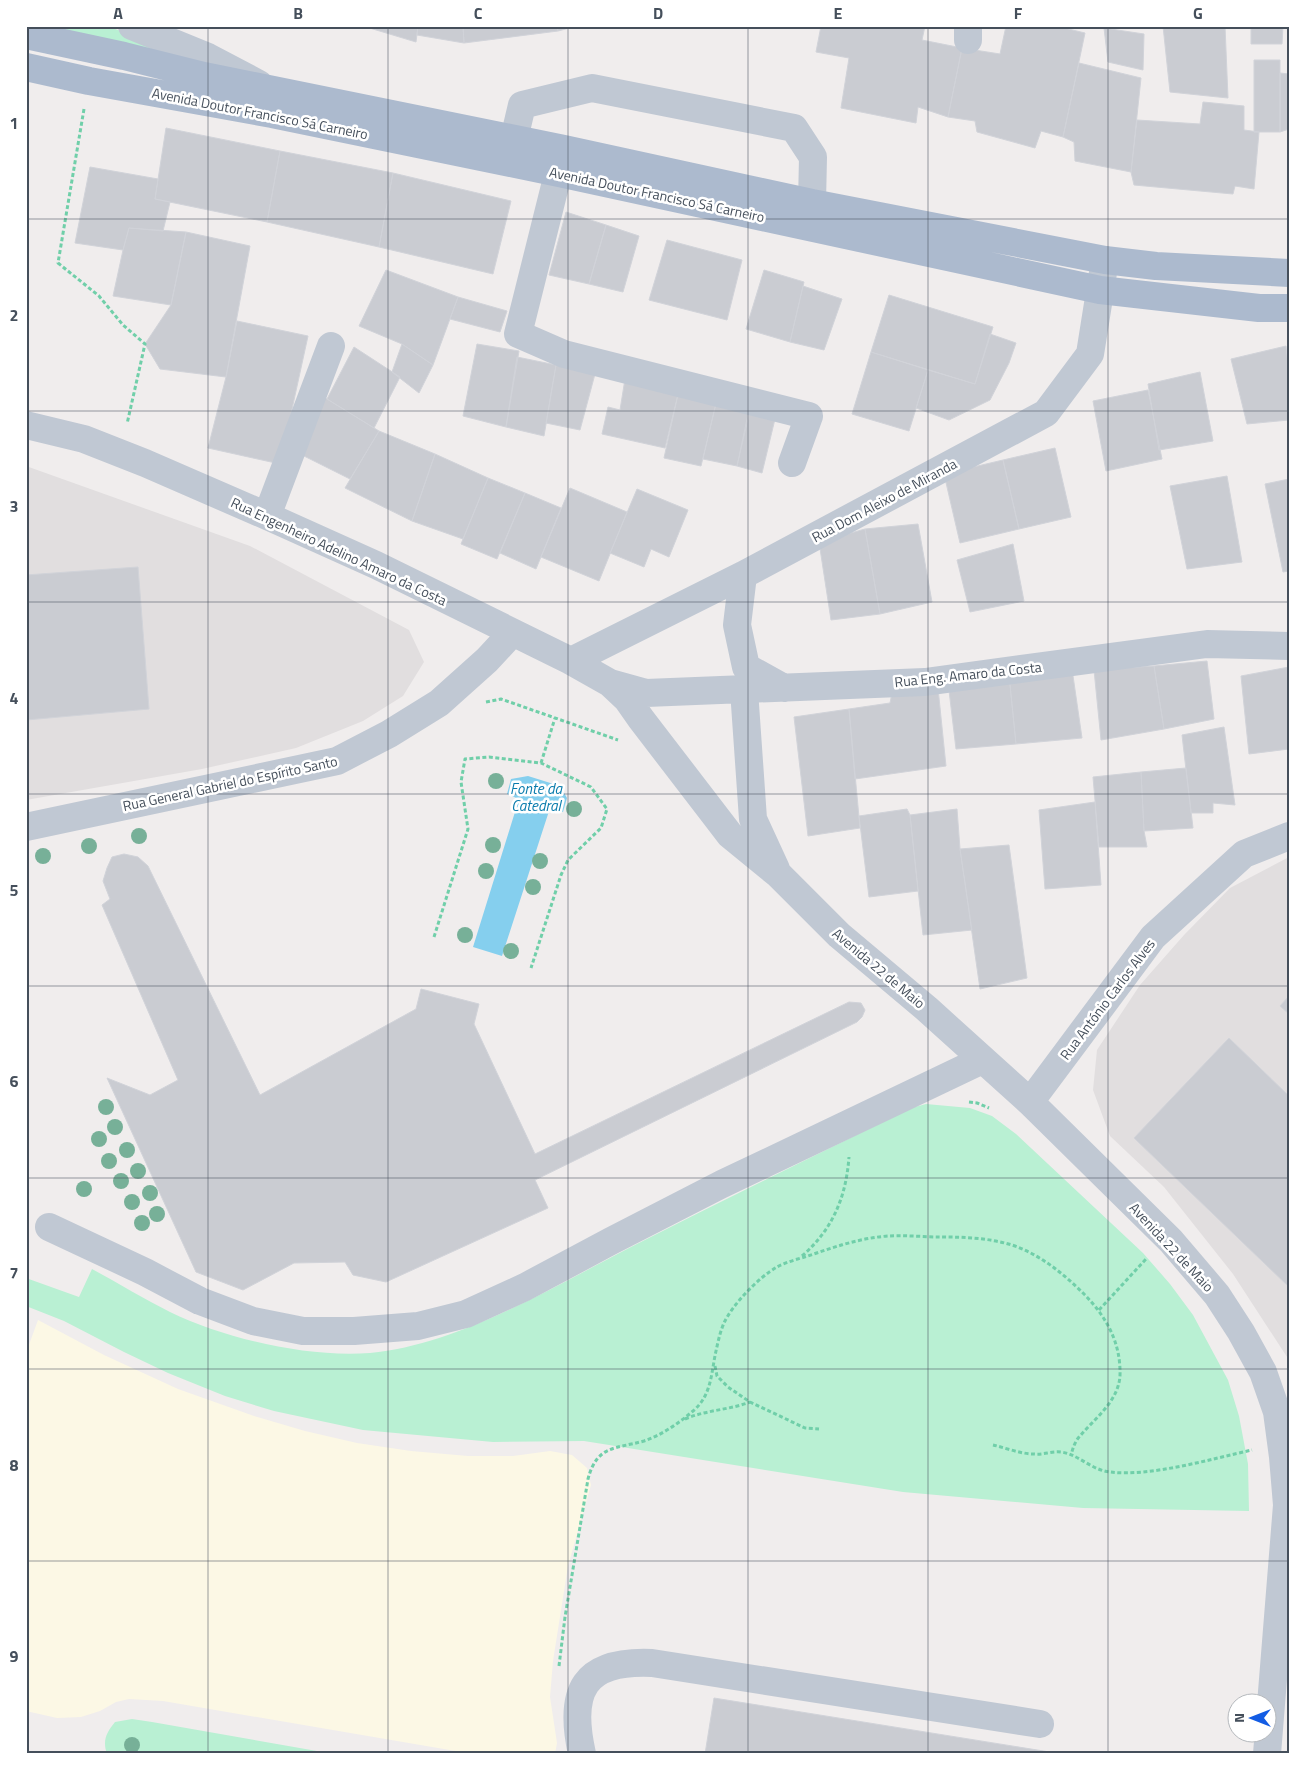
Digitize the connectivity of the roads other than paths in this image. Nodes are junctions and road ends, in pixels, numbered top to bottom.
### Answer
1 (132, 26) edge
2 (26, 35) edge
3 (26, 67) edge
4 (267, 88) junction
5 (514, 139) junction
6 (562, 161) junction
7 (812, 203) junction
8 (1105, 260) junction
9 (1289, 273) edge
10 (1100, 290) junction
11 (1289, 308) edge
12 (331, 346) dead end
13 (26, 425) edge
14 (792, 463) dead end
15 (267, 516) junction
16 (743, 575) junction
17 (512, 633) junction
18 (1289, 646) edge
19 (571, 661) junction
20 (610, 683) junction
21 (784, 688) junction
22 (744, 690) junction
23 (646, 693) joint
24 (26, 827) edge
25 (1289, 836) edge
26 (779, 875) junction
27 (982, 1060) junction
28 (1030, 1102) junction
29 (49, 1227) dead end
30 (1040, 1724) dead end
31 (582, 1754) edge
32 (1267, 1754) edge

1 - 4 street
2 - 4 main road, Avenida Doutor Francisco Sá Carneiro
3 - 6 main road, Avenida Doutor Francisco Sá Carneiro
4 - 5 main road, Avenida Doutor Francisco Sá Carneiro
5 - 6 main road, Avenida Doutor Francisco Sá Carneiro
5 - 7 street
6 - 7 main road, Avenida Doutor Francisco Sá Carneiro
6 - 10 main road, Avenida Doutor Francisco Sá Carneiro
6 - 14 street
7 - 8 main road, Avenida Doutor Francisco Sá Carneiro
8 - 9 main road, Avenida Doutor Francisco Sá Carneiro
8 - 10 street, Rua Dom Aleixo de Miranda
10 - 11 main road, Avenida Doutor Francisco Sá Carneiro
10 - 16 street, Rua Dom Aleixo de Miranda
12 - 15 street
13 - 15 street, Rua Engenheiro Adelino Amaro da Costa
15 - 17 street, Rua Engenheiro Adelino Amaro da Costa
16 - 19 street, Rua Dom Aleixo de Miranda
16 - 21 street
17 - 19 street, Rua Engenheiro Adelino Amaro da Costa
17 - 24 street, Rua General Gabriel do Espírito Santo
18 - 21 street, Rua Eng. Amaro da Costa
19 - 20 street, Rua Engenheiro Adelino Amaro da Costa
20 - 23 street, Rua Engenheiro Adelino Amaro da Costa
20 - 26 street
21 - 22 street, Rua Eng. Amaro da Costa
22 - 23 street, Rua Eng. Amaro da Costa
22 - 26 street
25 - 28 street, Rua António Carlos Alves
26 - 27 street, Avenida 22 de Maio
27 - 28 street, Avenida 22 de Maio
27 - 29 street
28 - 32 street, Avenida 22 de Maio
30 - 31 street

